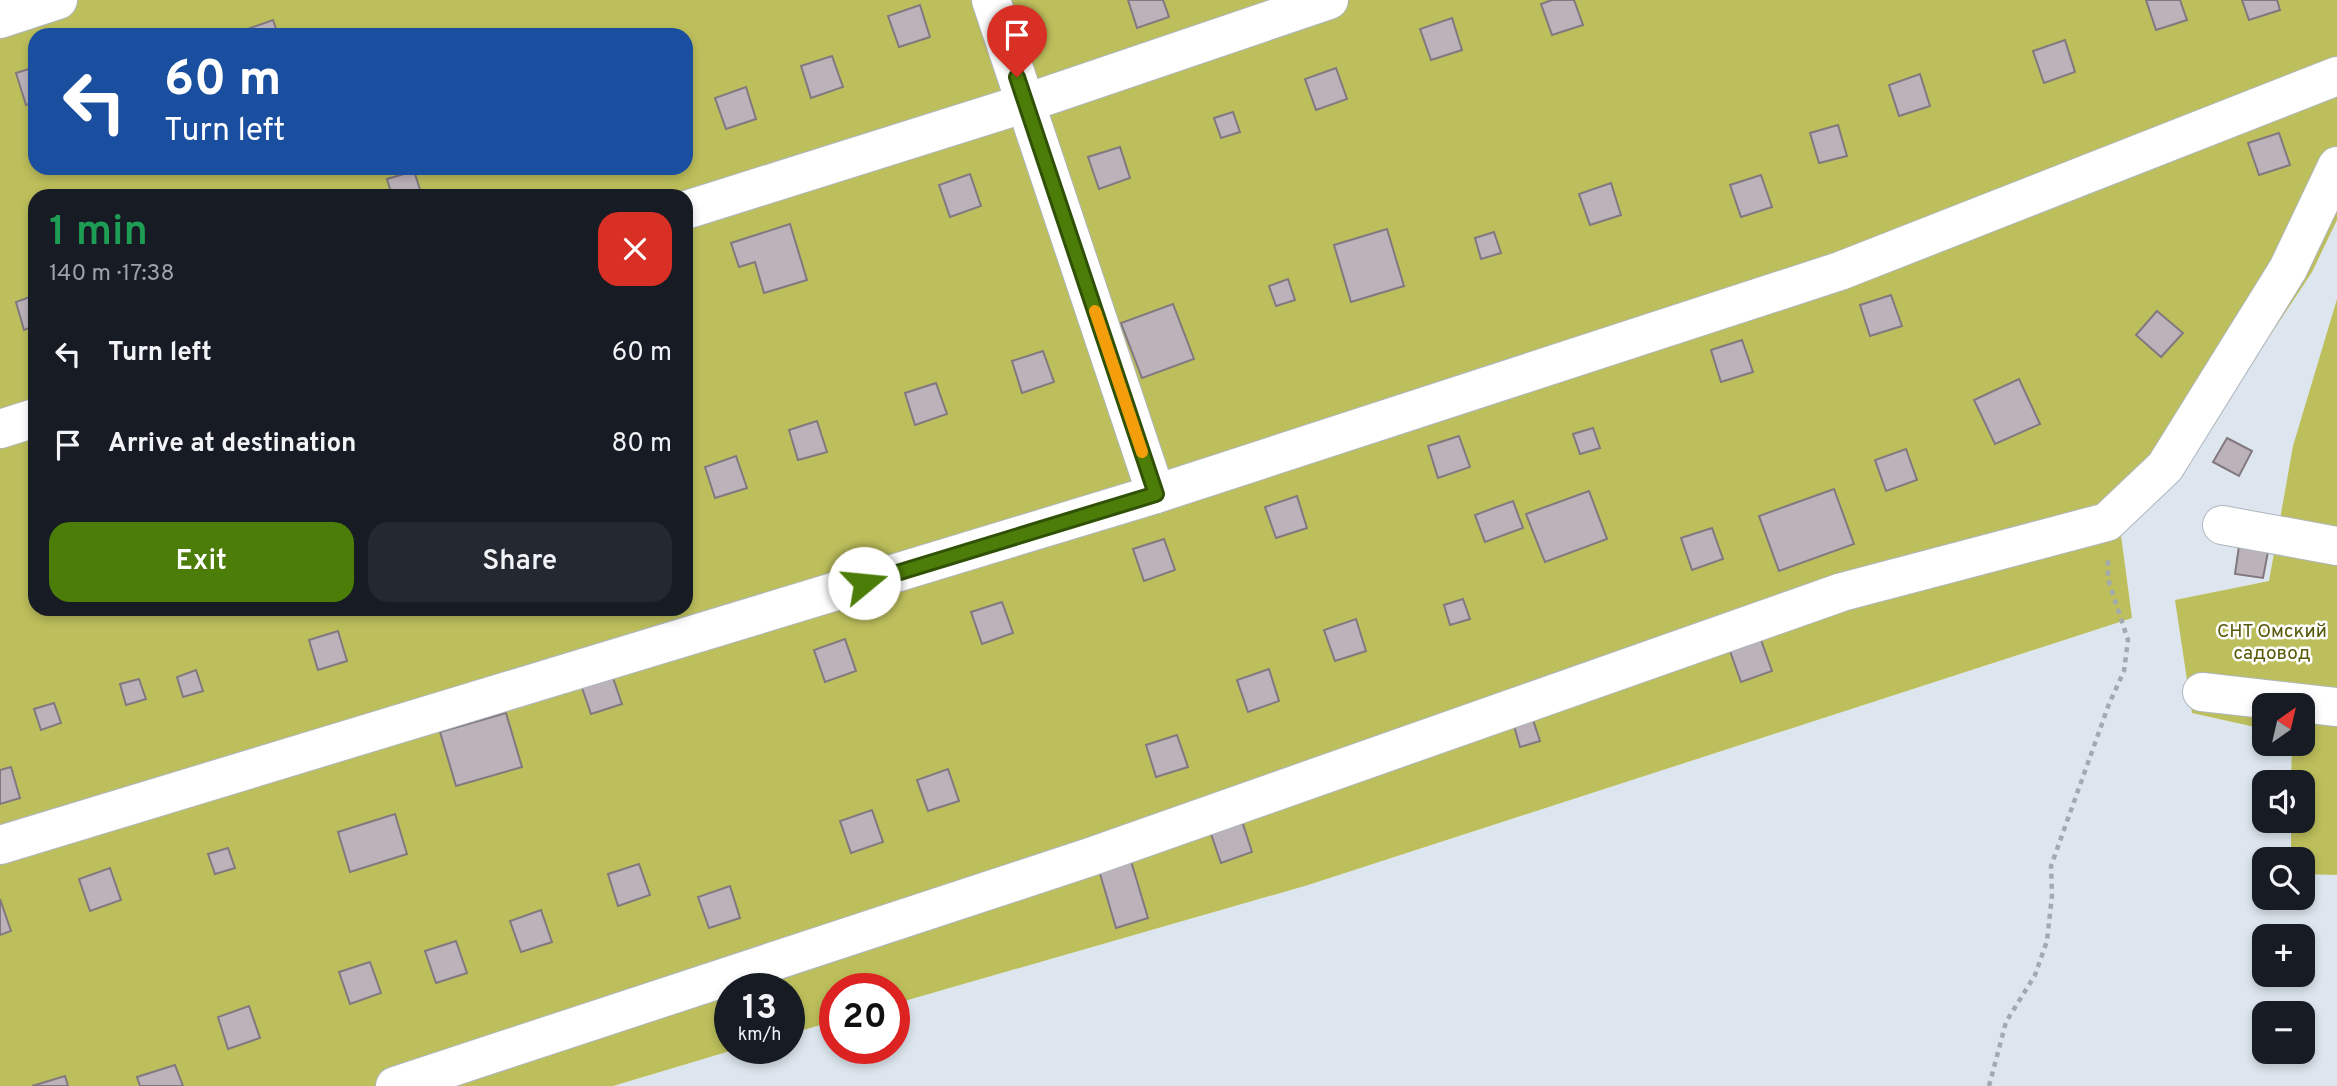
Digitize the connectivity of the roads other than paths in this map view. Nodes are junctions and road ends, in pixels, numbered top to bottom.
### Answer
1 (58, 0) edge
2 (990, 0) edge
3 (1329, 0) edge
4 (0, 19) edge
5 (2337, 76) edge
6 (1026, 103) junction
7 (2337, 166) edge
8 (693, 208) edge
9 (28, 420) edge
10 (0, 429) edge
11 (1156, 494) junction
12 (2222, 525) dead end
13 (2337, 547) edge
14 (2202, 692) dead end
15 (2337, 707) edge
16 (0, 845) edge
17 (395, 1086) edge

1 - 4 lane
2 - 6 lane
3 - 6 lane
5 - 11 lane
6 - 8 lane
6 - 11 lane
7 - 17 lane
9 - 10 lane
11 - 16 lane
12 - 13 lane
14 - 15 lane

